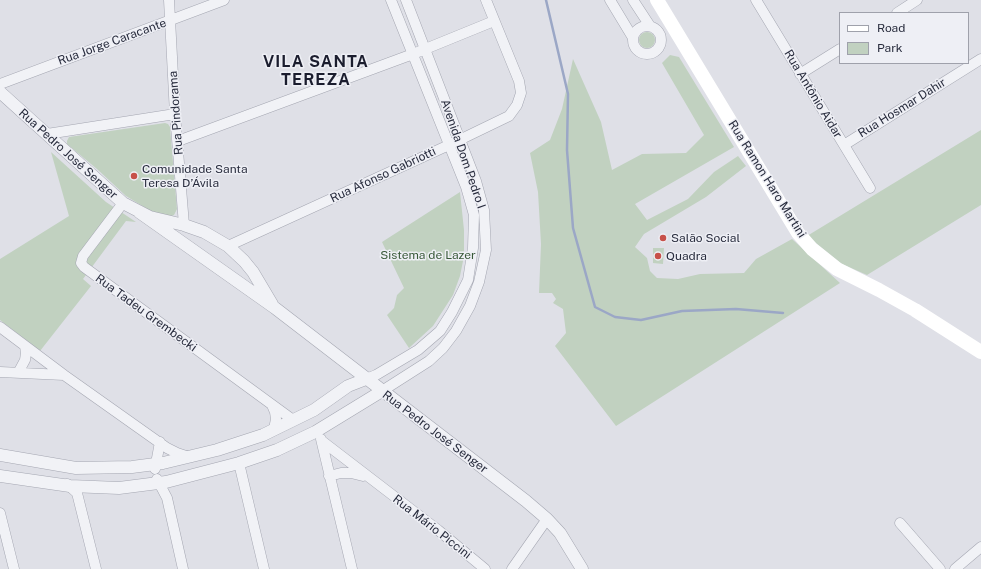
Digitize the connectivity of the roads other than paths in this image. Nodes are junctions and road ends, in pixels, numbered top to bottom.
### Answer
1 (169, 0) edge
2 (224, 0) edge
3 (391, 0) edge
4 (406, 0) edge
5 (486, 0) edge
6 (610, 0) edge
7 (633, 0) edge
8 (656, 0) edge
9 (917, 0) edge
10 (760, 1) edge
11 (899, 12) edge
12 (170, 21) junction
13 (494, 21) junction
14 (650, 26) junction
15 (633, 38) junction
16 (426, 50) junction
17 (839, 50) edge
18 (413, 54) junction
19 (981, 59) edge
20 (800, 74) junction
21 (0, 84) edge
22 (0, 92) edge
23 (175, 114) junction
24 (47, 134) junction
25 (460, 139) junction
26 (178, 141) junction
27 (449, 145) junction
28 (844, 145) junction
29 (870, 188) dead end
30 (123, 203) junction
31 (139, 212) junction
32 (184, 225) junction
33 (197, 229) junction
34 (186, 243) junction
35 (228, 246) junction
36 (253, 272) junction
37 (238, 282) junction
38 (275, 308) junction
39 (0, 327) edge
40 (25, 346) junction
41 (981, 352) edge
42 (347, 365) junction
43 (0, 372) edge
44 (18, 373) junction
45 (64, 375) junction
46 (366, 379) junction
47 (348, 386) junction
48 (382, 391) junction
49 (362, 403) junction
50 (272, 405) junction
51 (293, 420) junction
52 (274, 429) junction
53 (319, 436) junction
54 (160, 442) junction
55 (0, 455) edge
56 (189, 457) junction
57 (239, 463) junction
58 (74, 467) junction
59 (164, 472) junction
60 (0, 476) edge
61 (329, 476) junction
62 (378, 485) junction
63 (75, 486) junction
64 (0, 513) edge
65 (547, 519) junction
66 (900, 523) dead end
67 (981, 547) edge
68 (14, 569) edge
69 (96, 569) edge
70 (183, 569) edge
71 (264, 569) edge
72 (352, 569) edge
73 (484, 569) edge
74 (512, 569) edge
75 (582, 569) edge
76 (940, 569) edge
77 (955, 569) edge

1 - 12 street, Rua Pindorama
2 - 12 street, Rua Jorge Caracante
3 - 18 street, Avenida Dom Pedro I
4 - 16 street, Avenida Dom Pedro I
5 - 13 street
6 - 15 street
7 - 14 street
8 - 41 main road, Rua Ramon Haro Martini
9 - 11 street
10 - 20 street, Rua Antônio Aidar
12 - 21 street, Rua Jorge Caracante
12 - 23 street, Rua Pindorama
13 - 16 street
13 - 25 street, Rua Afonso Gabriotti
14 - 15 street
14 - 15 street
16 - 18 street
16 - 25 street, Avenida Dom Pedro I
17 - 20 street
18 - 26 street
18 - 27 street, Avenida Dom Pedro I
19 - 28 street, Rua Hosmar Dahir
20 - 28 street, Rua Antônio Aidar
22 - 24 street, Rua Pedro José Senger
23 - 24 street
23 - 26 street, Rua Pindorama
24 - 30 street, Rua Pedro José Senger
25 - 27 street, Rua Afonso Gabriotti
25 - 48 street, Avenida Dom Pedro I
26 - 32 street, Rua Pindorama
27 - 35 street, Rua Afonso Gabriotti
27 - 46 street, Avenida Dom Pedro I
28 - 29 street, Rua Antônio Aidar
30 - 31 street, Rua Pedro José Senger
30 - 50 street, Rua Tadeu Grembecki
31 - 32 street, Rua Pedro José Senger
31 - 34 street, Rua Pedro José Senger
32 - 33 street, Rua Pedro José Senger
32 - 34 street
33 - 34 street
33 - 35 street, Rua Pedro José Senger
34 - 37 street, Rua Pedro José Senger
35 - 36 street, Rua Pedro José Senger
36 - 37 street
36 - 38 street, Rua Pedro José Senger
37 - 38 street, Rua Pedro José Senger
38 - 42 street, Rua Pedro José Senger
39 - 40 street
40 - 44 street
40 - 45 street
42 - 46 street, Rua Pedro José Senger
42 - 47 street
43 - 44 street
44 - 45 street
45 - 54 street
46 - 47 street
46 - 48 street, Rua Pedro José Senger
47 - 49 street
47 - 51 street
48 - 49 street
48 - 65 street, Rua Pedro José Senger
49 - 53 street
50 - 51 street, Rua Tadeu Grembecki
50 - 52 street
51 - 52 street
52 - 56 street
53 - 57 street
53 - 61 street
53 - 62 street, Rua Mário Piccini
54 - 56 street
54 - 59 street
55 - 58 street
56 - 59 street
57 - 59 street
57 - 71 street
58 - 59 street
58 - 63 street
58 - 63 street
59 - 63 street
59 - 70 street
60 - 63 street
61 - 62 street, Rua Mário Piccini
61 - 72 street
62 - 73 street, Rua Mário Piccini
63 - 69 street
64 - 68 street
65 - 74 street
65 - 75 street, Rua Pedro José Senger
66 - 76 street
67 - 77 street

